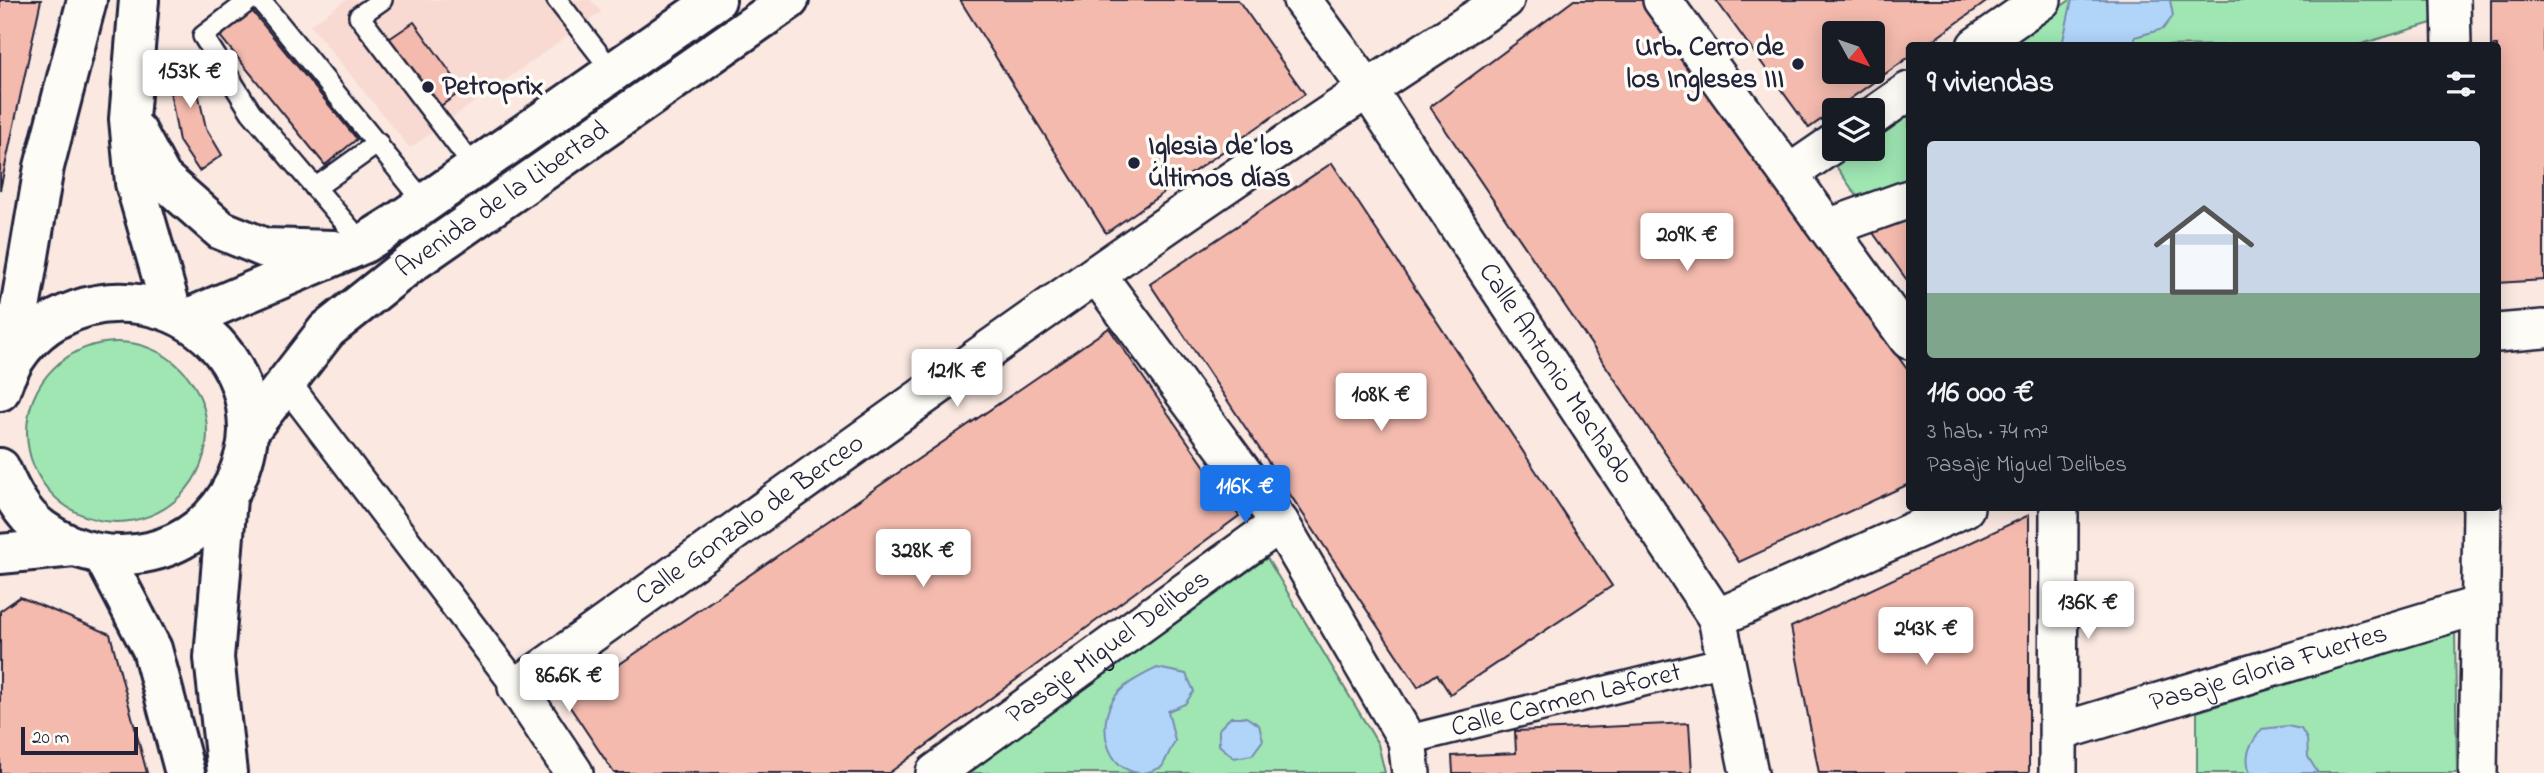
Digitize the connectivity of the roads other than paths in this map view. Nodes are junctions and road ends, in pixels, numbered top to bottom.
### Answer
1 (87, 0) edge
2 (139, 0) edge
3 (250, 0) edge
4 (260, 0) edge
5 (382, 0) edge
6 (557, 0) edge
7 (716, 0) edge
8 (789, 0) edge
9 (1302, 0) edge
10 (1505, 0) edge
11 (1662, 0) edge
12 (2042, 0) edge
13 (2451, 0) edge
14 (1982, 42) edge
15 (2452, 42) edge
16 (613, 72) junction
17 (1367, 88) junction
18 (1906, 94) edge
19 (1885, 108) edge
20 (129, 119) junction
21 (378, 143) junction
22 (1822, 152) edge
23 (474, 167) junction
24 (1789, 174) junction
25 (315, 188) junction
26 (1906, 200) edge
27 (425, 203) junction
28 (1828, 228) junction
29 (355, 247) junction
30 (1097, 275) junction
31 (179, 315) junction
32 (2544, 329) edge
33 (2501, 333) edge
34 (1906, 336) edge
35 (3, 384) edge
36 (287, 384) junction
37 (248, 432) junction
38 (0, 468) edge
39 (227, 498) junction
40 (1958, 511) edge
41 (2059, 511) edge
42 (2482, 511) edge
43 (1280, 523) junction
44 (88, 551) junction
45 (0, 554) edge
46 (2480, 605) junction
47 (1717, 618) junction
48 (1726, 661) junction
49 (517, 687) junction
50 (2059, 732) junction
51 (1409, 757) edge
52 (185, 773) edge
53 (227, 773) edge
54 (574, 773) edge
55 (935, 773) edge
56 (1749, 773) edge
57 (2058, 773) edge
58 (2478, 773) edge

1 - 35 main road
2 - 20 main road
3 - 25 lane
4 - 21 lane
5 - 23 lane
6 - 16 lane
7 - 16 main road, Avenida de la Libertad
8 - 36 main road, Avenida de la Libertad
9 - 17 street, Calle Antonio Machado
10 - 17 street, Calle Gonzalo de Berceo
11 - 24 street
12 - 14 street
13 - 15 street
16 - 23 main road, Avenida de la Libertad
17 - 30 street, Calle Gonzalo de Berceo
17 - 47 street, Calle Antonio Machado
18 - 19 street
20 - 29 main road
20 - 31 main road
21 - 25 lane
21 - 27 lane
22 - 24 street
23 - 27 main road, Avenida de la Libertad
24 - 28 street
25 - 29 lane
26 - 28 street
27 - 29 main road, Avenida de la Libertad
28 - 34 street
29 - 31 main road, Avenida de la Libertad
30 - 43 street
30 - 49 street, Calle Gonzalo de Berceo
31 - 35 main road
31 - 37 main road
32 - 33 street
36 - 37 main road, Avenida de la Libertad
36 - 49 street
37 - 39 main road
38 - 44 main road
39 - 44 main road
39 - 53 main road
40 - 47 street
41 - 50 street
42 - 46 street
43 - 51 street
43 - 55 street, Pasaje Miguel Delibes
44 - 45 main road
44 - 52 main road
46 - 50 street, Pasaje Gloria Fuertes
46 - 58 street
47 - 48 street, Calle Antonio Machado
48 - 51 street, Calle Carmen Laforet
48 - 56 street, Calle Antonio Machado
49 - 54 street
50 - 57 street

